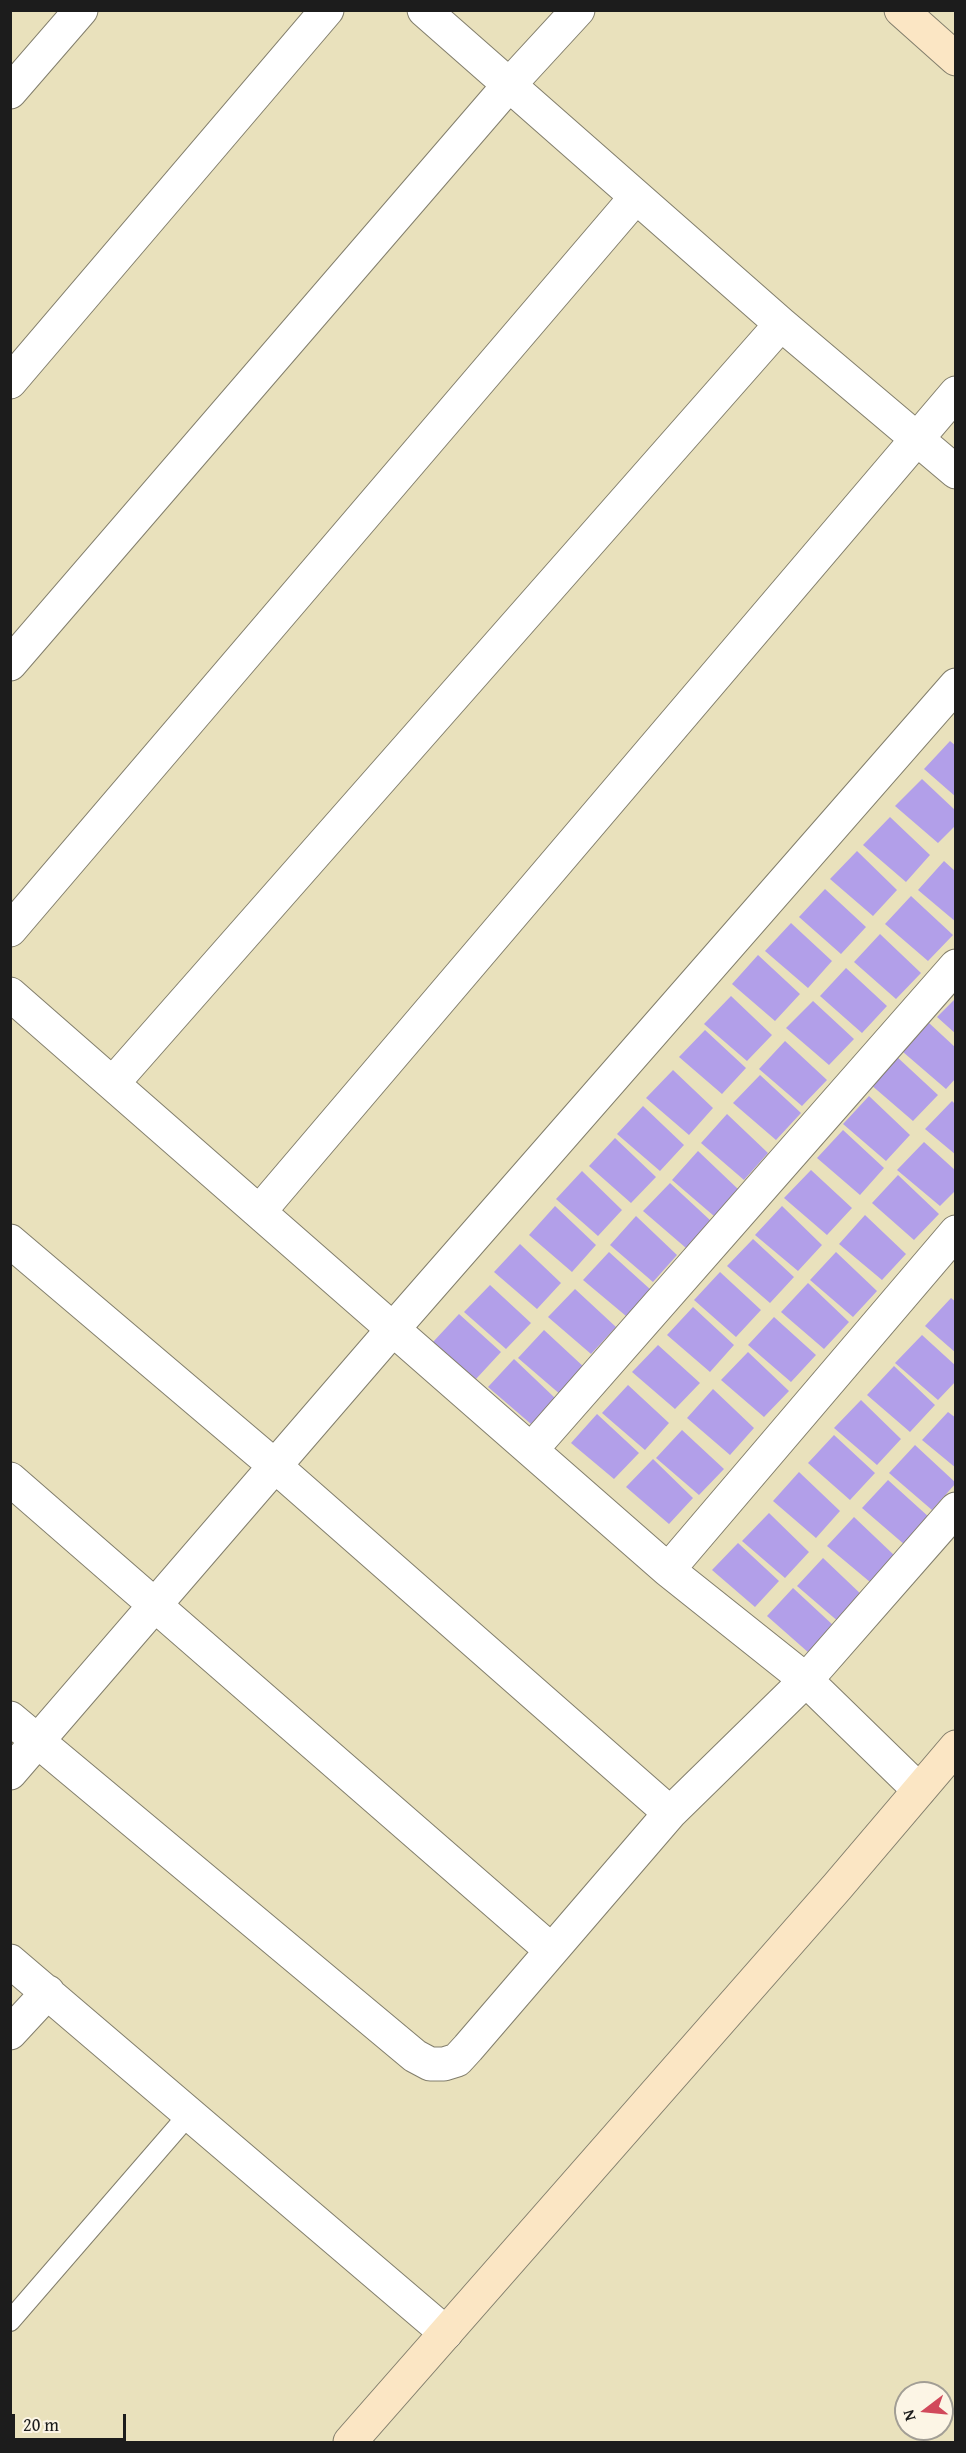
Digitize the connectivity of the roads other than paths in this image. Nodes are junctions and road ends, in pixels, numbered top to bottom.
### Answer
1 (81, 10) edge
2 (327, 10) edge
3 (424, 10) edge
4 (578, 10) edge
5 (901, 10) edge
6 (956, 59) edge
7 (509, 85) junction
8 (10, 92) edge
9 (636, 196) junction
10 (781, 324) junction
11 (10, 382) edge
12 (956, 393) edge
13 (915, 438) junction
14 (956, 472) edge
15 (10, 664) edge
16 (956, 685) edge
17 (10, 930) edge
18 (956, 966) edge
19 (10, 994) edge
20 (113, 1083) junction
21 (259, 1212) junction
22 (956, 1232) edge
23 (10, 1241) edge
24 (393, 1329) junction
25 (531, 1450) junction
26 (274, 1466) junction
27 (10, 1479) edge
28 (956, 1509) edge
29 (668, 1570) junction
30 (156, 1604) junction
31 (806, 1680) junction
32 (10, 1718) edge
33 (38, 1742) junction
34 (956, 1747) edge
35 (10, 1773) edge
36 (919, 1790) junction
37 (670, 1813) junction
38 (551, 1950) junction
39 (10, 1961) edge
40 (48, 1992) junction
41 (10, 2033) edge
42 (190, 2112) junction
43 (10, 2321) edge
44 (446, 2333) junction
45 (350, 2442) edge

1 - 8 street
2 - 11 street
3 - 7 street
4 - 7 street
5 - 6 street
7 - 9 street
7 - 15 street
9 - 10 street
9 - 17 street
10 - 13 street
10 - 20 street
12 - 13 street
13 - 14 street
13 - 21 street
16 - 24 street
18 - 25 street
19 - 20 street
20 - 21 street
21 - 24 street
22 - 29 street
23 - 26 street
24 - 25 street
24 - 26 street
25 - 29 street
26 - 30 street
26 - 37 street
27 - 30 street
28 - 31 street
29 - 31 street
30 - 33 street
30 - 38 street
31 - 36 street
31 - 37 street
32 - 33 street
33 - 35 street
33 - 38 street
34 - 36 street
36 - 44 street
37 - 38 street
39 - 40 street
40 - 41 street
40 - 42 street
42 - 43 lane
42 - 44 street
44 - 45 street

